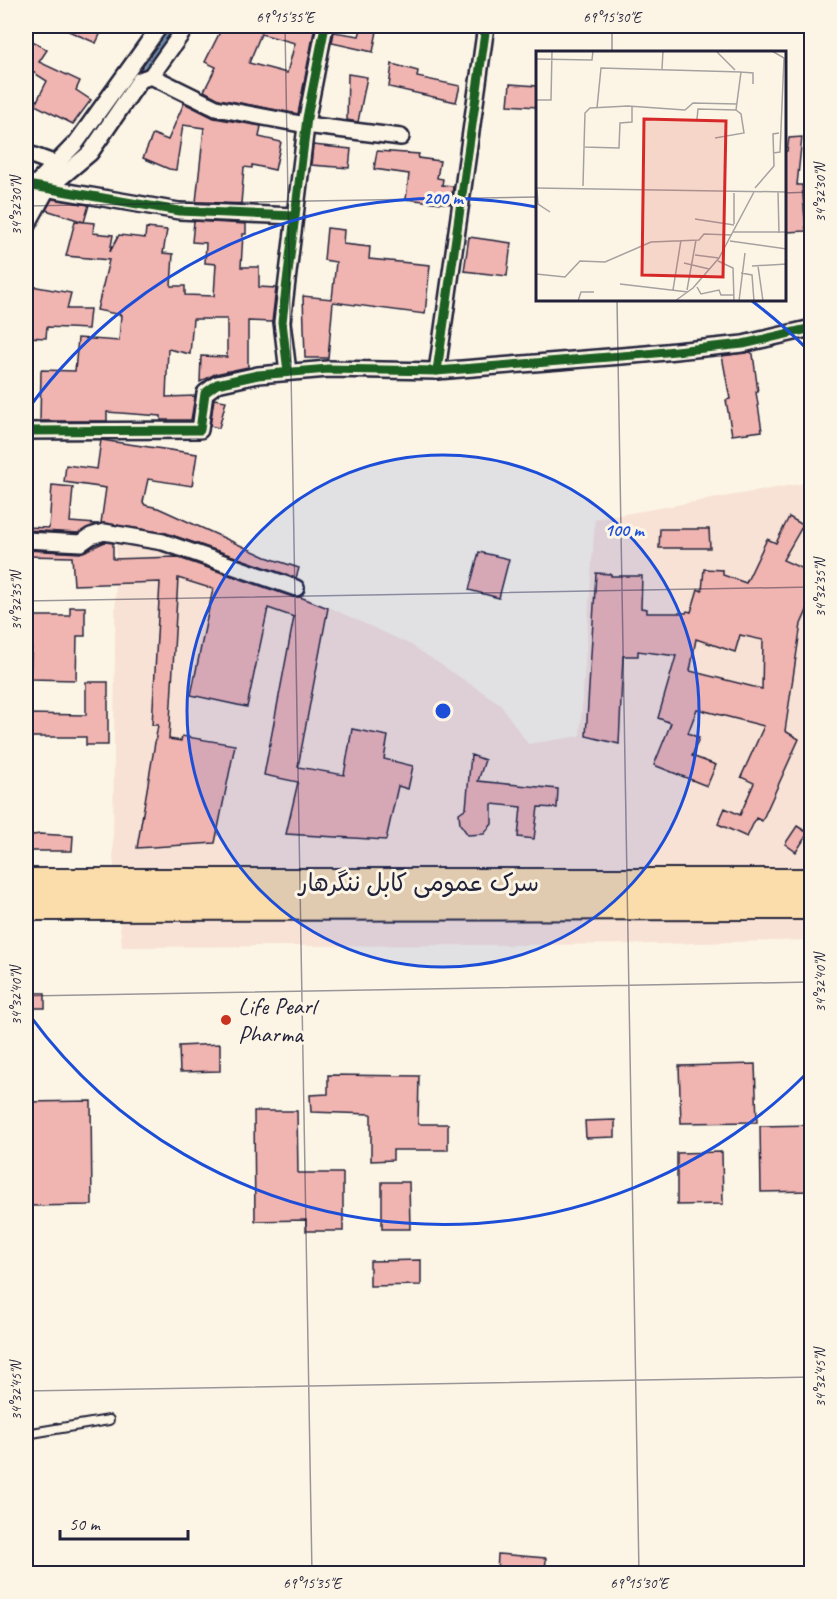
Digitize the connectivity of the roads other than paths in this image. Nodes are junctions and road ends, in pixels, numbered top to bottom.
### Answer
1 (160, 26) edge
2 (186, 26) edge
3 (325, 26) edge
4 (486, 26) edge
5 (151, 76) junction
6 (306, 125) junction
7 (401, 137) dead end
8 (26, 153) edge
9 (56, 164) junction
10 (35, 190) edge
11 (295, 216) junction
12 (27, 223) edge
13 (812, 328) edge
14 (437, 371) junction
15 (288, 372) junction
16 (26, 431) edge
17 (26, 540) edge
18 (296, 588) dead end
19 (26, 882) edge
20 (812, 882) edge
21 (262, 895) junction
22 (656, 895) junction
23 (812, 906) edge
24 (26, 908) edge
25 (109, 1419) dead end
26 (26, 1434) edge

1 - 9 street
2 - 5 street
3 - 6 street
4 - 14 street
5 - 6 street
5 - 10 street
6 - 7 street
6 - 11 street
8 - 9 street
9 - 10 street
10 - 11 street
10 - 12 street
11 - 15 street
13 - 14 street
14 - 15 street
15 - 16 street
17 - 18 street
19 - 21 highway, سرک عمومی کابل ننگرهار
20 - 22 highway, سرک عمومی کابل ننگرهار
21 - 22 highway, سرک عمومی کابل ننگرهار
21 - 24 highway, سرک عمومی کابل ننگرهار
22 - 23 highway, سرک عمومی کابل ننگرهار
25 - 26 lane

